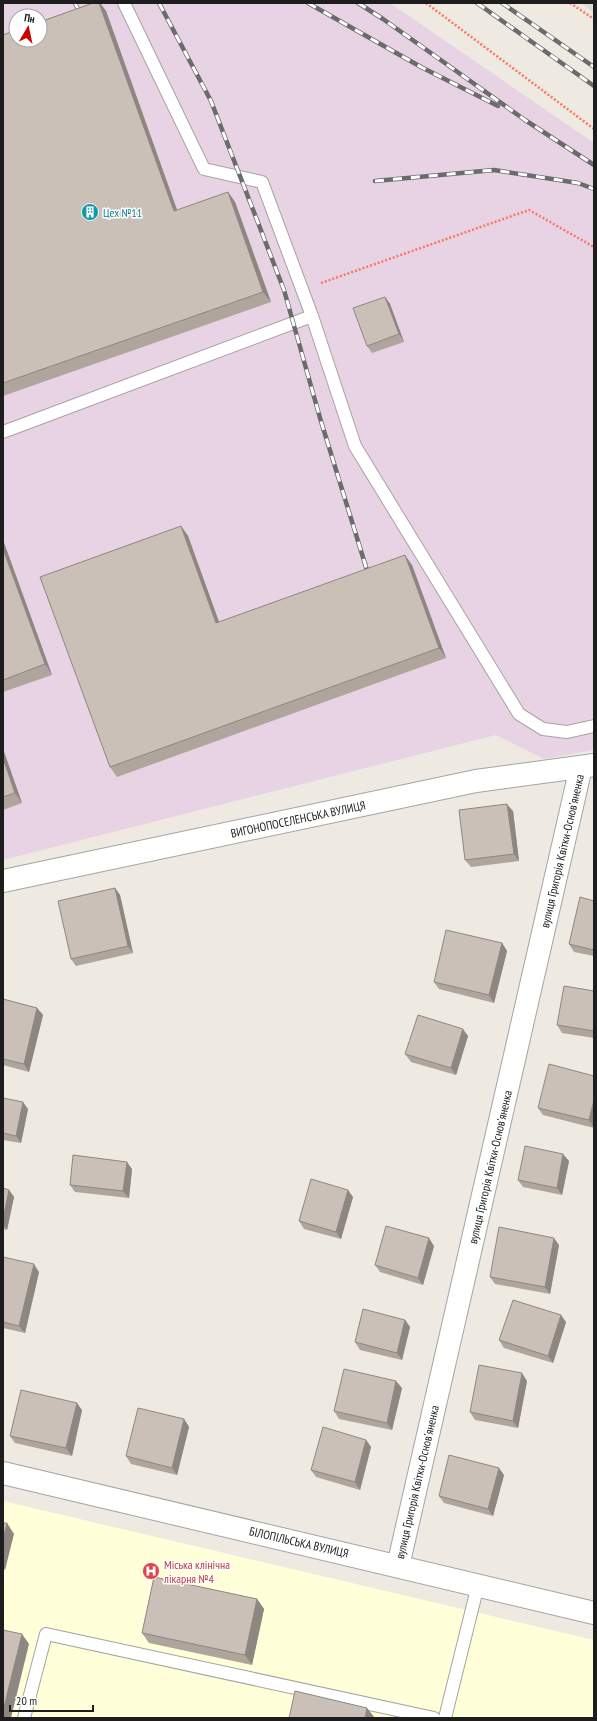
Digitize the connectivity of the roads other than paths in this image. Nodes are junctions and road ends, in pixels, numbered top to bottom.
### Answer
1 (124, 3) edge
2 (312, 316) junction
3 (3, 432) edge
4 (594, 726) edge
5 (588, 766) edge
6 (3, 881) edge
7 (3, 1473) edge
8 (398, 1566) junction
9 (478, 1585) junction
10 (594, 1613) edge
11 (24, 1718) edge
12 (434, 1718) edge
13 (445, 1718) edge

1 - 2 lane
2 - 3 lane
2 - 4 lane
5 - 6 street, ВИГОНОПОСЕЛЕНСЬКА ВУЛИЦЯ
5 - 8 street, вулиця Григорія Квітки-Основʼяненка
7 - 8 street, БІЛОПІЛЬСЬКА ВУЛИЦЯ
8 - 9 street, БІЛОПІЛЬСЬКА ВУЛИЦЯ
9 - 10 street, БІЛОПІЛЬСЬКА ВУЛИЦЯ
9 - 13 lane
11 - 12 lane

